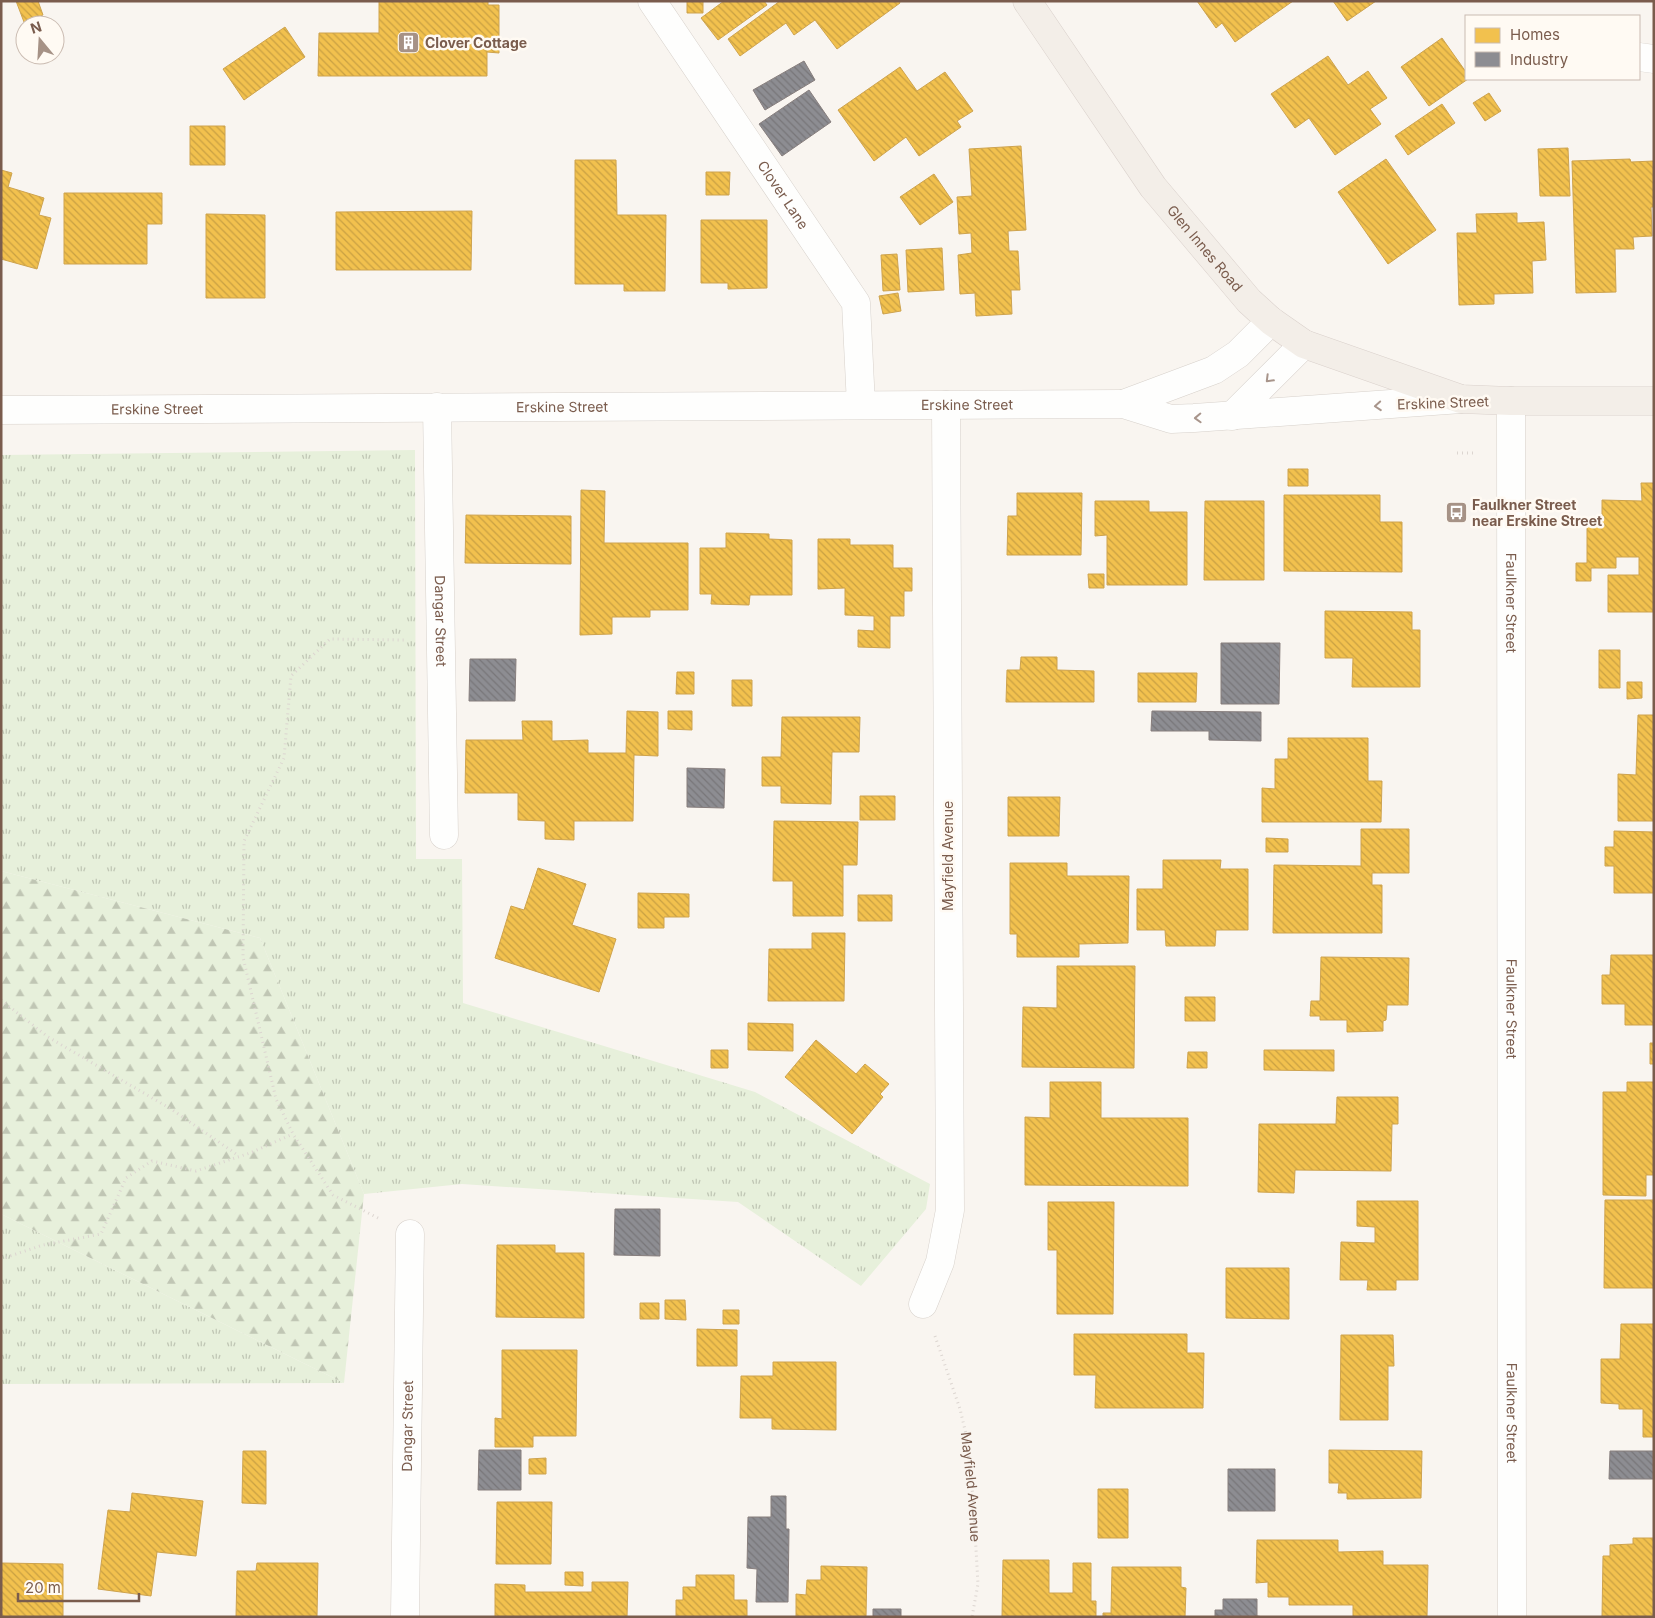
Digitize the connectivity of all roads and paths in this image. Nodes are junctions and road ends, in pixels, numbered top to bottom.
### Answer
1 (652, 1) edge
2 (1027, 1) edge
3 (1640, 57) edge
4 (1654, 59) edge
5 (1271, 321) junction
6 (1304, 344) junction
7 (1462, 400) junction
8 (1511, 401) junction
9 (1654, 401) edge
10 (1123, 404) junction
11 (861, 405) junction
12 (946, 405) junction
13 (437, 408) junction
14 (1, 410) edge
15 (1232, 416) junction
16 (441, 641) junction
17 (444, 835) dead end
18 (1, 1000) edge
19 (293, 1134) junction
20 (239, 1156) junction
21 (410, 1234) joint
22 (1, 1258) edge
23 (923, 1304) dead end
24 (943, 1360) dead end
25 (405, 1617) edge
26 (972, 1617) edge
27 (1512, 1617) edge

1 - 11 street, Clover Lane
2 - 5 main road, Glen Innes Road
3 - 4 street
5 - 6 main road, Glen Innes Road
5 - 10 street, Erskine Street
6 - 7 main road, Glen Innes Road
6 -> 15 street
7 - 8 main road, Erskine Street
7 -> 15 street, Erskine Street
8 - 9 main road, Erskine Street
8 - 27 street, Faulkner Street
10 - 12 street, Erskine Street
15 -> 10 street, Erskine Street
11 - 12 street, Erskine Street
11 - 13 street, Erskine Street
12 - 23 street, Mayfield Avenue
13 - 14 street, Erskine Street
13 - 16 street, Dangar Street
16 - 17 street, Dangar Street
16 - 19 path
18 - 20 path
19 - 20 path
19 - 21 path
20 - 22 path
21 - 25 street, Dangar Street
24 - 26 path, Mayfield Avenue

